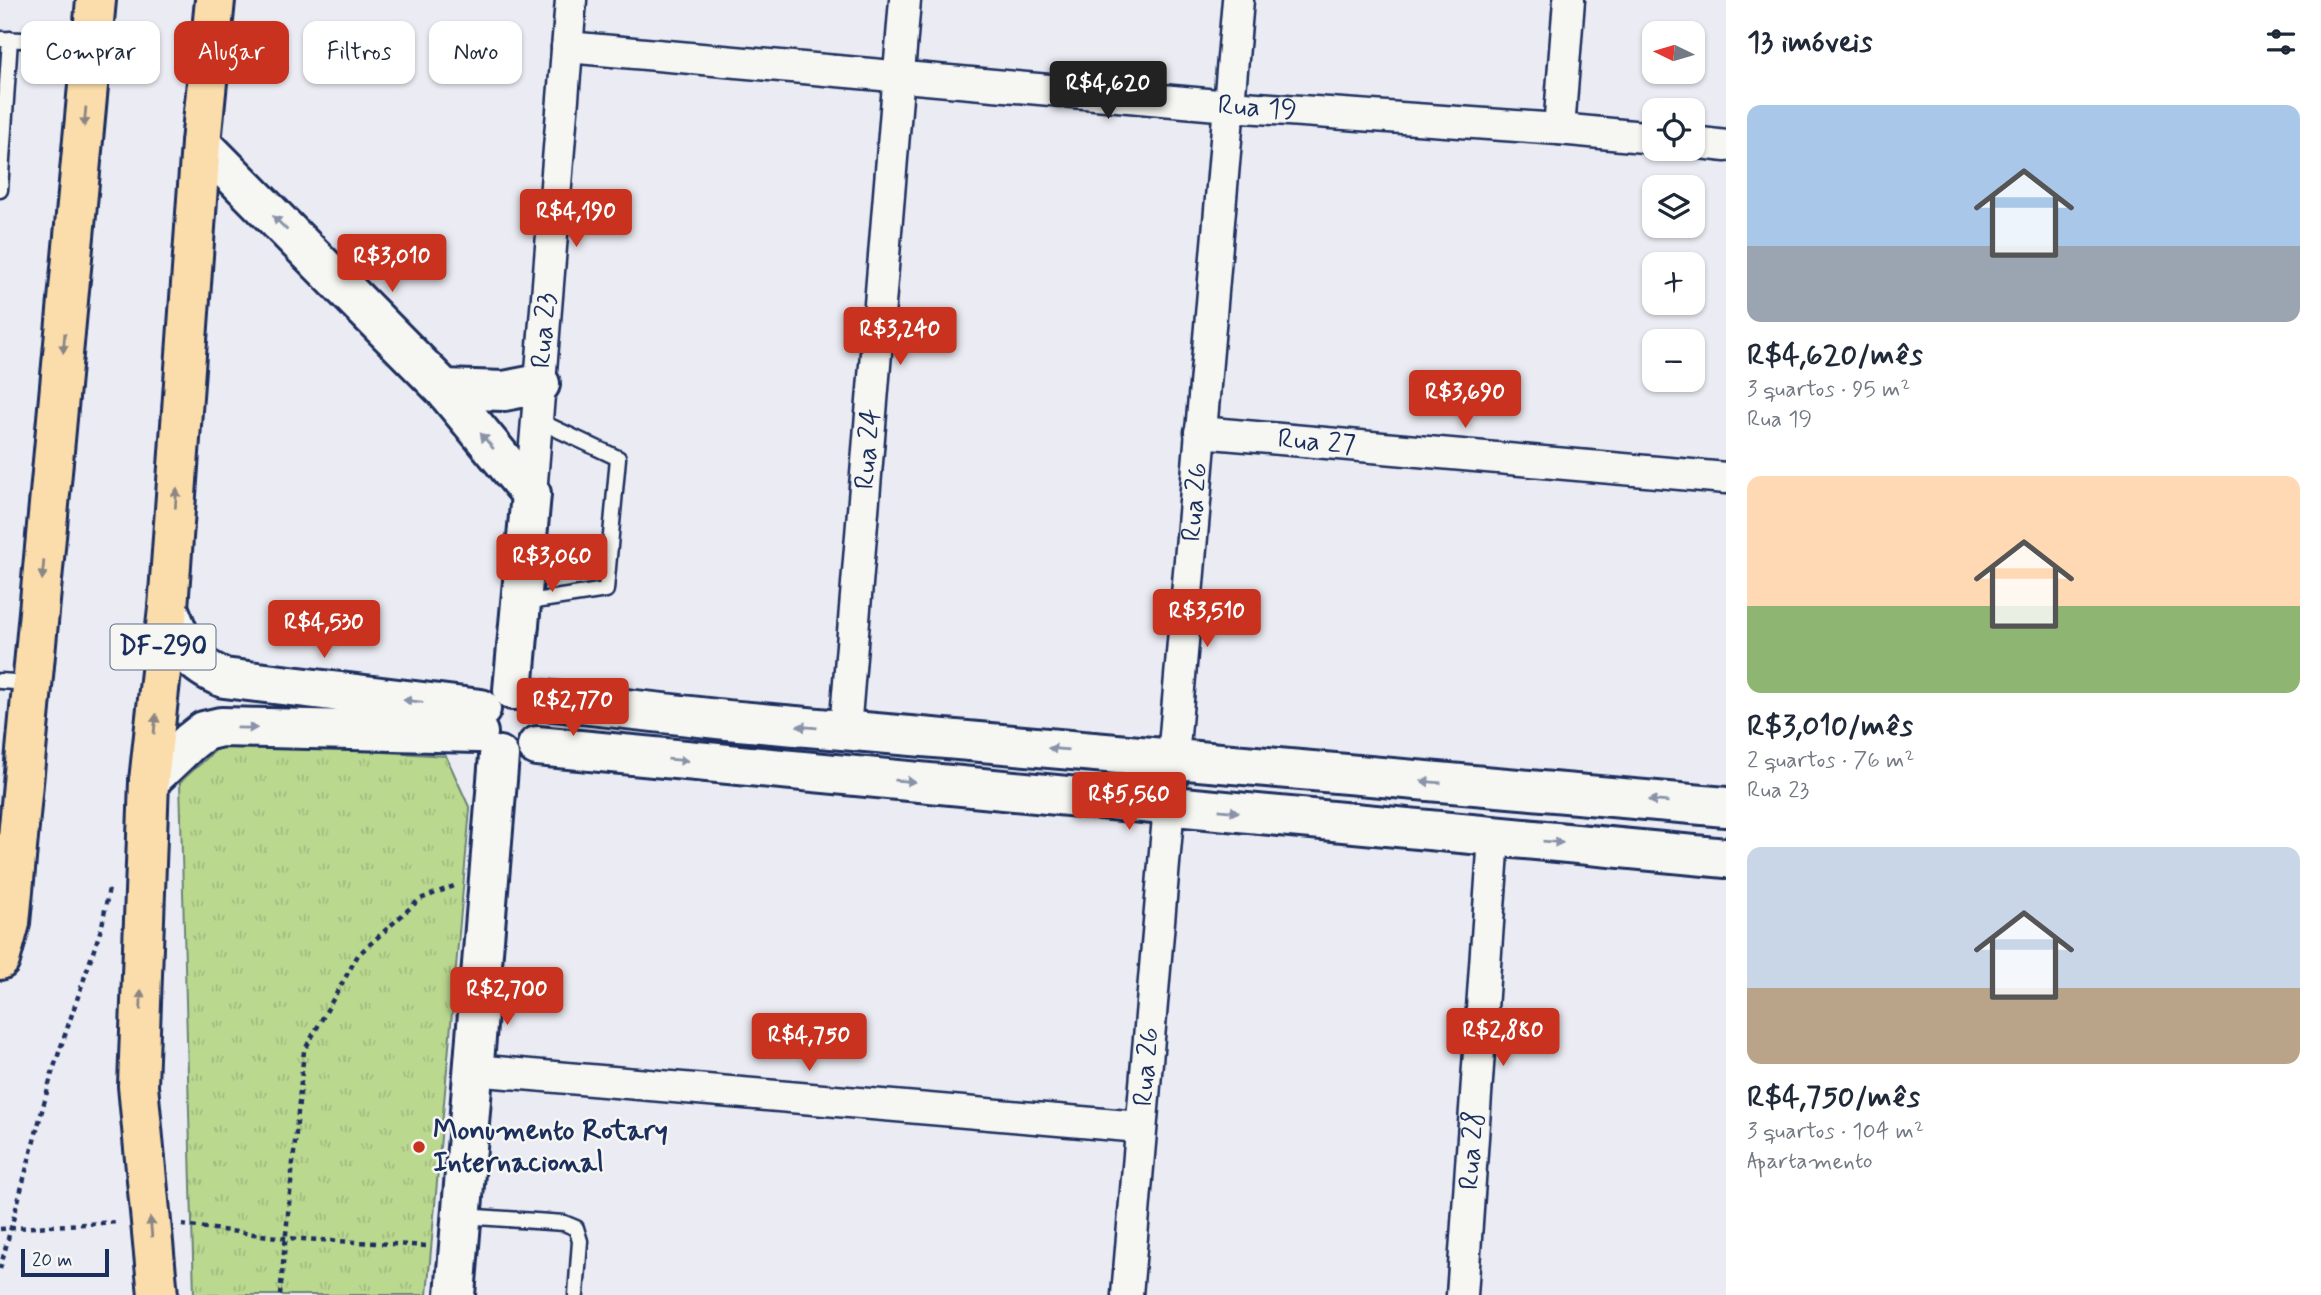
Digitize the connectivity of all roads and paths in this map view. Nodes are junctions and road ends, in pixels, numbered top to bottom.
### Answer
1 (96, 0) edge
2 (215, 0) edge
3 (571, 0) edge
4 (905, 0) edge
5 (1238, 0) edge
6 (1569, 0) edge
7 (94, 21) edge
8 (5, 39) edge
9 (567, 47) junction
10 (898, 76) junction
11 (87, 84) edge
12 (1229, 106) junction
13 (1559, 128) junction
14 (1642, 137) edge
15 (201, 143) junction
16 (1705, 144) edge
17 (1726, 146) edge
18 (0, 190) edge
19 (444, 389) junction
20 (539, 402) junction
21 (1200, 432) junction
22 (1726, 478) edge
23 (531, 494) junction
24 (521, 604) junction
25 (167, 608) junction
26 (16, 682) edge
27 (524, 694) junction
28 (845, 730) junction
29 (486, 732) junction
30 (537, 746) junction
31 (1172, 759) junction
32 (149, 780) junction
33 (1168, 805) junction
34 (1726, 807) edge
35 (1494, 837) junction
36 (1726, 858) edge
37 (491, 873) junction
38 (112, 875) dead end
39 (0, 960) edge
40 (473, 1070) junction
41 (1140, 1127) junction
42 (150, 1221) junction
43 (0, 1229) edge
44 (11, 1229) junction
45 (459, 1232) junction
46 (285, 1237) junction
47 (0, 1269) edge
48 (158, 1295) edge
49 (280, 1295) edge
50 (455, 1295) edge
51 (576, 1295) edge
52 (1127, 1295) edge
53 (1462, 1295) edge

1 - 7 highway
2 - 15 highway, DF-290
3 - 9 street, Rua 23
4 - 10 street, Rua 24
5 - 12 street, Rua 26
6 - 13 street
8 - 18 lane
9 - 10 street, Rua 19
9 - 20 street, Rua 23
10 - 12 street, Rua 19
10 - 28 street, Rua 24
11 -> 26 highway
12 - 13 street, Rua 19
12 - 21 street, Rua 26
13 - 14 street, Rua 19
19 -> 15 street
25 -> 15 highway, DF-290
16 - 17 street
19 - 20 street
23 -> 19 street
20 - 23 street, Rua 23
20 - 24 lane
21 - 22 street, Rua 27
21 - 31 street, Rua 26
23 - 24 street
24 - 27 street
29 -> 25 street
32 -> 25 highway, DF-290
26 - 39 highway
28 -> 27 street
27 - 29 street
27 - 30 street
31 -> 28 street
29 - 30 street
32 -> 29 street
29 - 37 street
30 -> 33 street
31 - 33 street, Rua 26
34 -> 31 street
42 -> 32 highway, DF-290
33 -> 35 street
33 - 41 street, Rua 26
35 -> 36 street
35 - 53 street, Rua 28
37 - 40 street
37 - 46 path
38 - 44 path
40 - 41 street
40 - 45 street
41 - 52 street, Rua 26
42 - 44 path
42 - 46 path
48 -> 42 highway, DF-290
43 - 44 path
44 - 47 path
45 - 46 path
45 - 50 street
45 - 51 lane
46 - 49 path

